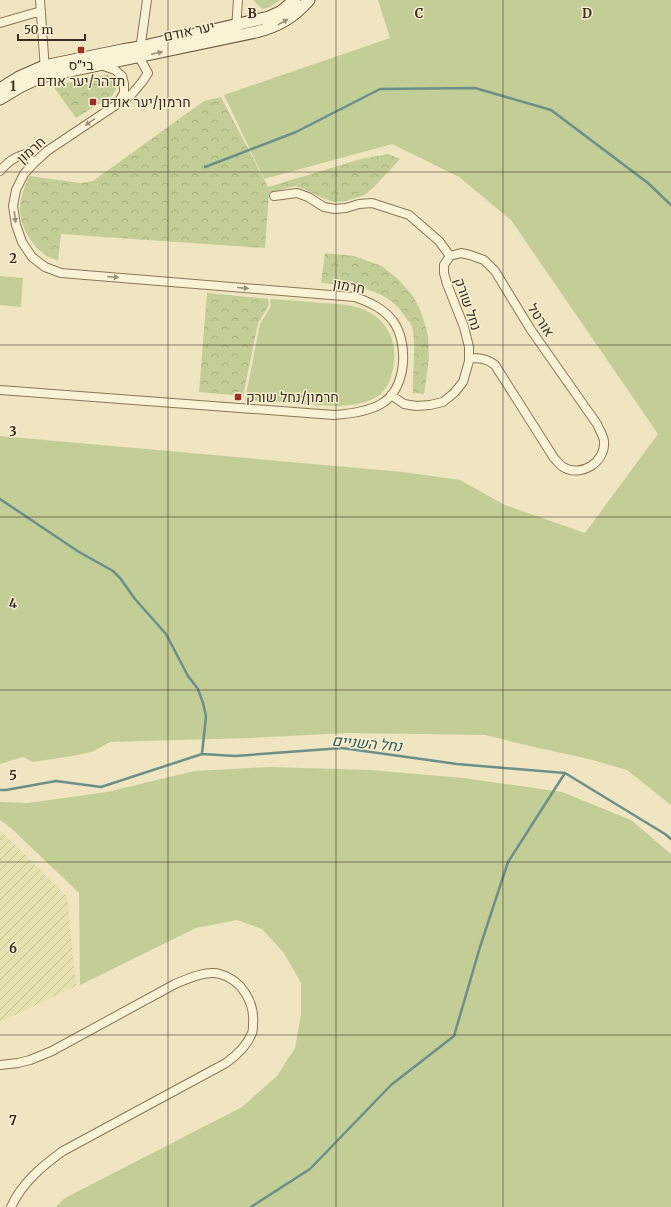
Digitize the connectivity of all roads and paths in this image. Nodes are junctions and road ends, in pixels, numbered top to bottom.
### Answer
1 (40, 0) edge
2 (147, 0) edge
3 (238, 0) edge
4 (295, 0) edge
5 (309, 0) edge
6 (40, 11) junction
7 (0, 23) edge
8 (236, 31) junction
9 (140, 52) junction
10 (101, 65) junction
11 (46, 71) junction
12 (0, 89) edge
13 (0, 99) edge
14 (118, 103) junction
15 (34, 163) junction
16 (0, 171) edge
17 (274, 196) dead end
18 (450, 256) junction
19 (469, 358) junction
20 (0, 390) edge
21 (391, 395) junction
22 (0, 1065) edge
23 (11, 1207) edge

1 - 6 street
2 - 9 street
3 - 8 street
4 - 8 street, יער אודם
8 -> 5 street, יער אודם
6 - 7 street
6 - 11 street
8 - 9 street, יער אודם
9 - 10 street, יער אודם
9 - 11 street, יער אודם
9 - 14 street, חרמון
10 - 11 street, יער אודם
10 - 14 street
11 - 12 street, יער אודם
11 - 13 street, יער אודם
14 -> 15 street, חרמון
15 - 16 street
15 -> 21 street, חרמון
17 - 18 street
18 - 19 street, נחל שורק
18 - 19 street, אורטל
19 - 21 street, נחל שורק
20 - 21 street, חרמון
22 - 23 street

